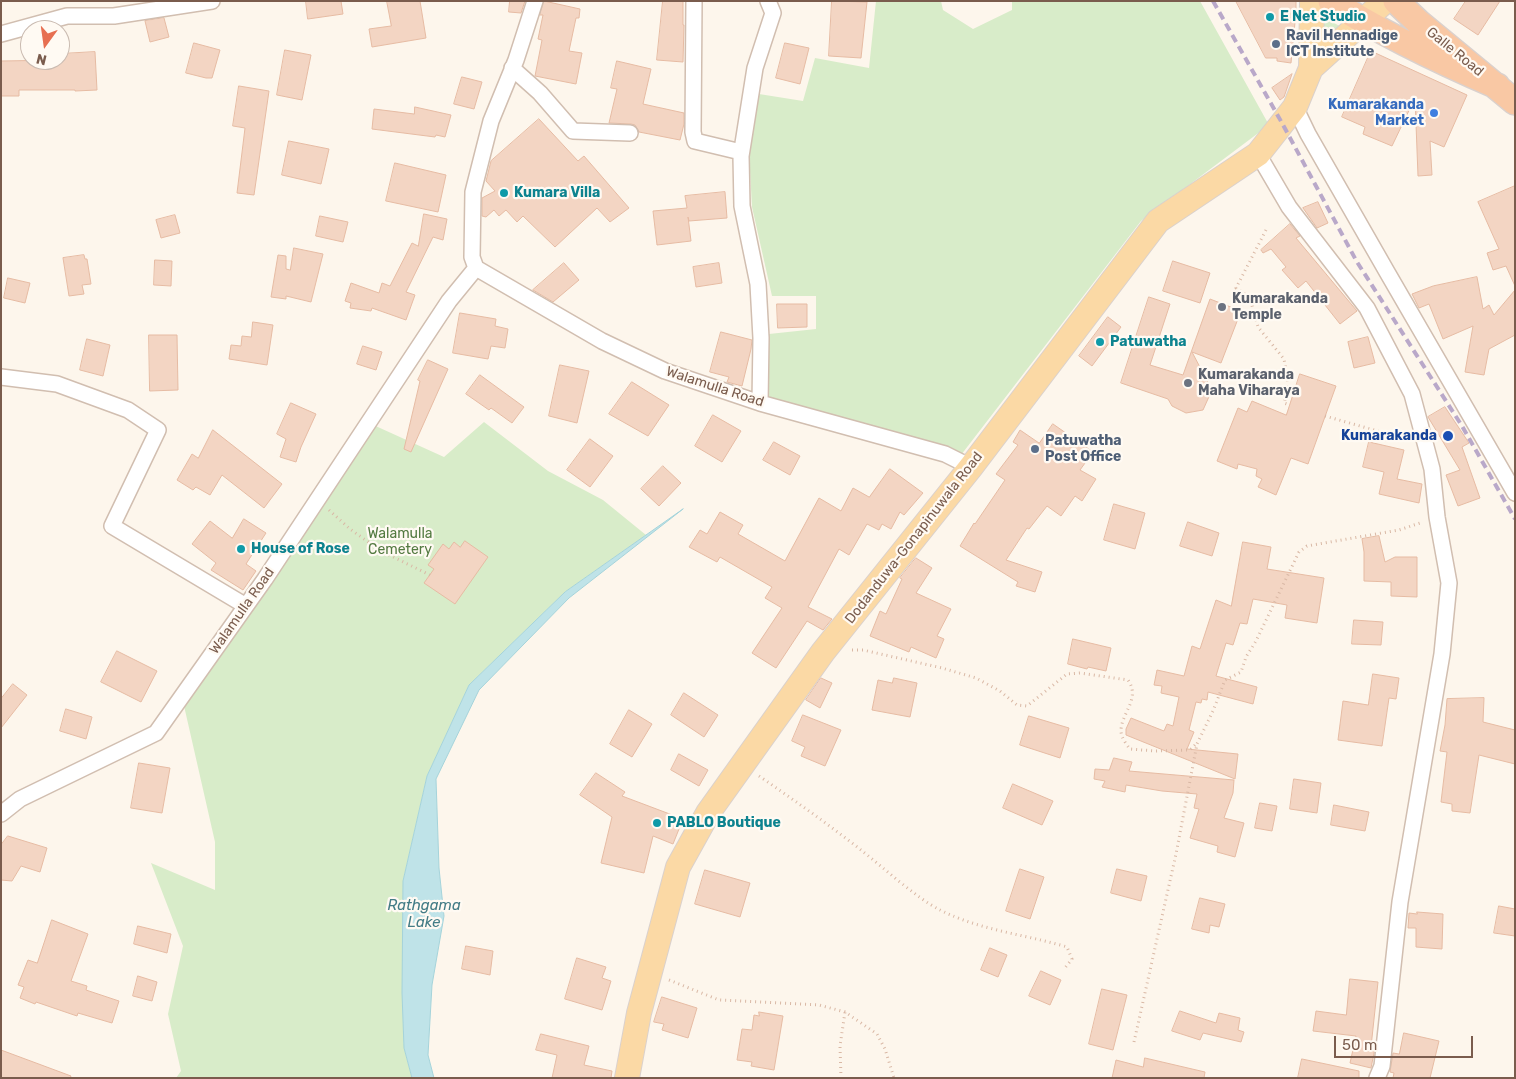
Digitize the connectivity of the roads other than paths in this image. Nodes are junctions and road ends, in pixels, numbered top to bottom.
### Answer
1 (212, 1) edge
2 (535, 1) edge
3 (694, 1) edge
4 (768, 1) edge
5 (1312, 1) edge
6 (1331, 1) edge
7 (1385, 1) edge
8 (1396, 1) edge
9 (1363, 22) junction
10 (1, 34) edge
11 (512, 68) junction
12 (1311, 68) junction
13 (1506, 94) edge
14 (1295, 107) junction
15 (630, 133) dead end
16 (741, 152) junction
17 (1258, 154) junction
18 (476, 268) junction
19 (1, 377) edge
20 (760, 403) junction
21 (971, 466) junction
22 (1513, 485) edge
23 (246, 606) junction
24 (1, 814) edge
25 (627, 1078) edge
26 (1377, 1078) edge

1 - 10 street
2 - 11 street
3 - 16 street
4 - 16 street
5 - 12 main road, Dodanduwa-Gonapinuwala Road
6 - 9 highway
7 - 9 main road, Dodanduwa-Gonapinuwala Road
8 - 13 highway, Galle Road
9 - 12 main road, Dodanduwa-Gonapinuwala Road
9 - 13 highway
11 - 15 street
11 - 18 street
12 - 14 main road, Dodanduwa-Gonapinuwala Road
14 - 17 main road, Dodanduwa-Gonapinuwala Road
14 - 22 street
16 - 20 street
17 - 21 main road, Dodanduwa-Gonapinuwala Road
17 - 26 street
18 - 20 street, Walamulla Road
18 - 23 street, Walamulla Road
19 - 23 street
20 - 21 street, Walamulla Road
21 - 25 main road, Dodanduwa-Gonapinuwala Road
23 - 24 street, Walamulla Road

